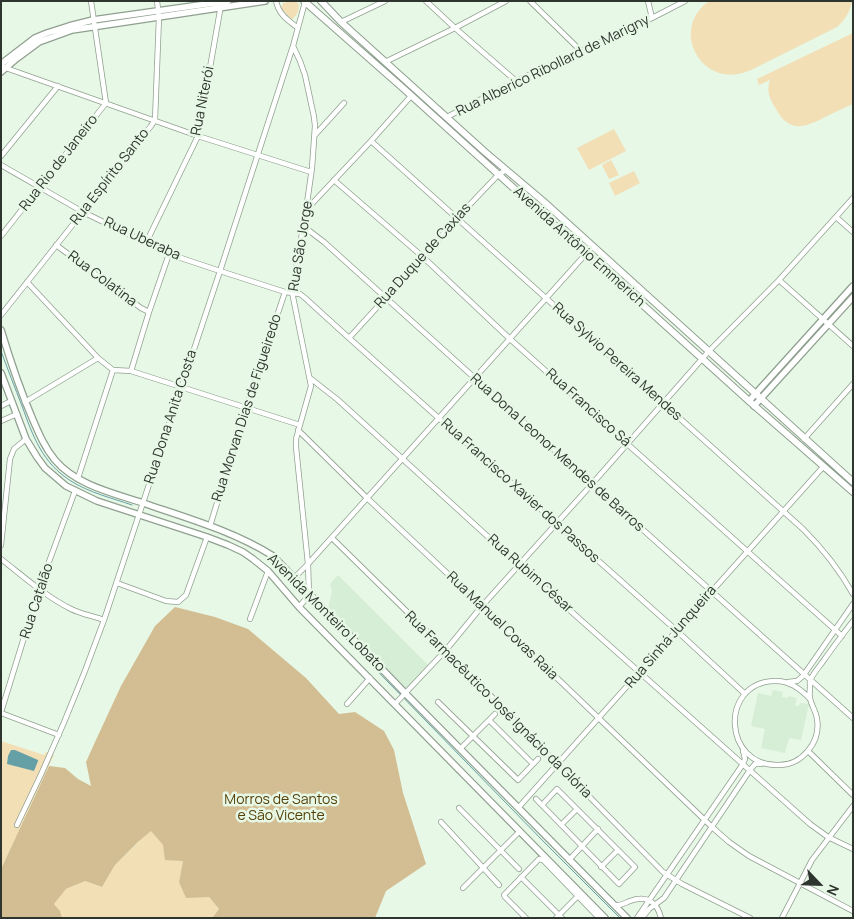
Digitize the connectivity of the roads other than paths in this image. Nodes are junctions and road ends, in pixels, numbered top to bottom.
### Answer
1 (91, 1) edge
2 (157, 1) edge
3 (228, 1) edge
4 (265, 1) edge
5 (276, 1) edge
6 (385, 1) edge
7 (426, 1) edge
8 (506, 1) edge
9 (530, 1) edge
10 (648, 1) edge
11 (685, 1) edge
12 (305, 2) edge
13 (321, 2) edge
14 (221, 4) edge
15 (158, 14) junction
16 (652, 18) junction
17 (341, 22) junction
18 (94, 24) junction
19 (298, 28) junction
20 (455, 28) junction
21 (293, 46) junction
22 (581, 52) junction
23 (385, 62) junction
24 (2, 68) edge
25 (516, 81) junction
26 (58, 86) junction
27 (410, 96) junction
28 (106, 103) junction
29 (344, 103) dead end
30 (448, 118) junction
31 (154, 120) junction
32 (314, 135) junction
33 (198, 136) junction
34 (371, 141) junction
35 (257, 155) junction
36 (1, 156) edge
37 (1, 165) edge
38 (506, 170) junction
39 (311, 172) junction
40 (498, 175) junction
41 (334, 180) junction
42 (41, 186) junction
43 (853, 198) edge
44 (542, 201) junction
45 (536, 208) junction
46 (306, 210) junction
47 (83, 212) junction
48 (836, 217) junction
49 (457, 218) junction
50 (303, 226) junction
51 (853, 232) edge
52 (1, 236) edge
53 (146, 243) junction
54 (56, 245) junction
55 (592, 247) junction
56 (169, 254) junction
57 (586, 254) junction
58 (423, 257) junction
59 (220, 271) junction
60 (779, 280) junction
61 (27, 282) junction
62 (853, 286) edge
63 (285, 292) junction
64 (292, 292) junction
65 (853, 297) edge
66 (385, 298) junction
67 (546, 298) junction
68 (148, 312) junction
69 (1, 314) edge
70 (823, 319) junction
71 (828, 324) junction
72 (1, 330) edge
73 (349, 338) junction
74 (510, 339) junction
75 (853, 346) edge
76 (709, 351) junction
77 (98, 358) junction
78 (702, 359) junction
79 (113, 370) junction
80 (131, 371) junction
81 (1, 373) edge
82 (310, 378) junction
83 (474, 379) junction
84 (853, 384) edge
85 (181, 387) junction
86 (755, 393) junction
87 (761, 398) junction
88 (11, 401) junction
89 (749, 401) junction
90 (25, 402) junction
91 (663, 404) junction
92 (1, 406) edge
93 (754, 406) junction
94 (246, 408) junction
95 (17, 414) junction
96 (439, 418) junction
97 (1, 422) edge
98 (299, 428) junction
99 (26, 439) junction
100 (804, 439) junction
101 (627, 444) junction
102 (402, 459) junction
103 (823, 467) junction
104 (78, 478) junction
105 (852, 479) edge
106 (592, 484) junction
107 (1, 490) edge
108 (75, 491) junction
109 (853, 492) edge
110 (6, 495) junction
111 (367, 498) junction
112 (143, 504) junction
113 (783, 511) junction
114 (139, 514) junction
115 (556, 523) junction
116 (210, 526) junction
117 (207, 537) junction
118 (332, 538) junction
119 (1, 545) edge
120 (747, 551) junction
121 (1, 559) edge
122 (308, 564) junction
123 (520, 565) junction
124 (268, 571) junction
125 (294, 578) junction
126 (117, 583) junction
127 (40, 590) junction
128 (711, 591) junction
129 (853, 594) edge
130 (309, 595) junction
131 (853, 604) edge
132 (300, 606) junction
133 (482, 606) junction
134 (250, 619) dead end
135 (104, 620) junction
136 (853, 620) edge
137 (835, 630) junction
138 (677, 631) junction
139 (842, 636) junction
140 (446, 650) junction
141 (640, 672) junction
142 (804, 675) junction
143 (370, 678) junction
144 (810, 680) junction
145 (786, 682) junction
146 (404, 694) junction
147 (745, 694) junction
148 (810, 699) junction
149 (438, 702) dead end
150 (396, 703) junction
151 (347, 704) dead end
152 (1, 711) edge
153 (495, 714) dead end
154 (598, 718) junction
155 (853, 718) edge
156 (489, 720) junction
157 (58, 735) junction
158 (473, 736) junction
159 (741, 745) junction
160 (460, 750) junction
161 (808, 751) junction
162 (538, 759) dead end
163 (533, 764) junction
164 (743, 764) junction
165 (765, 764) junction
166 (557, 765) junction
167 (750, 770) junction
168 (853, 795) edge
169 (536, 799) dead end
170 (542, 805) junction
171 (853, 806) edge
172 (459, 808) dead end
173 (518, 808) junction
174 (577, 809) junction
175 (705, 820) junction
176 (441, 822) dead end
177 (17, 825) dead end
178 (561, 825) junction
179 (712, 827) junction
180 (598, 829) junction
181 (520, 831) junction
182 (828, 837) junction
183 (582, 846) junction
184 (853, 849) edge
185 (618, 850) junction
186 (501, 851) junction
187 (569, 860) junction
188 (601, 867) junction
189 (484, 868) junction
190 (519, 869) dead end
191 (665, 873) junction
192 (521, 877) junction
193 (675, 881) junction
194 (800, 884) junction
195 (499, 885) dead end
196 (464, 888) dead end
197 (578, 896) junction
198 (649, 900) junction
199 (613, 905) junction
200 (656, 905) junction
201 (853, 911) edge
202 (559, 917) edge
203 (526, 918) edge
204 (599, 918) edge
205 (606, 918) edge
206 (627, 918) edge
207 (637, 918) edge
208 (642, 918) edge
209 (661, 918) edge
210 (750, 918) edge
211 (782, 918) edge

1 - 18 street, Rua Rio de Janeiro
2 - 15 street, Rua Espírito Santo
3 - 14 street
4 - 14 street
5 - 19 street
6 - 17 street
7 - 20 street
8 - 20 street
9 - 22 street
10 - 16 street
11 - 16 street, Rua Alberico Ribollard de Marigny
12 - 19 street, Rua Dona Anita Costa
12 - 27 main road, Avenida Antônio Emmerich
13 - 17 main road, Avenida Antônio Emmerich
14 - 15 street
14 - 33 street, Rua Niterói
15 - 18 street
15 - 31 street, Rua Espírito Santo
16 - 22 street, Rua Alberico Ribollard de Marigny
17 - 23 main road, Avenida Antônio Emmerich
18 - 24 street
18 - 28 street, Rua Rio de Janeiro
19 - 21 street, Rua Dona Anita Costa
20 - 23 street
20 - 25 street
21 - 32 street, Rua São Jorge
21 - 35 street, Rua Dona Anita Costa
22 - 25 street, Rua Alberico Ribollard de Marigny
23 - 30 main road, Avenida Antônio Emmerich
24 - 26 street
25 - 30 street, Rua Alberico Ribollard de Marigny
26 - 28 street
26 - 36 street
27 - 34 street
27 - 40 main road, Avenida Antônio Emmerich
28 - 31 street
28 - 42 street, Rua Rio de Janeiro
29 - 32 street
30 - 38 main road, Avenida Antônio Emmerich
31 - 33 street
31 - 47 street, Rua Espírito Santo
32 - 39 street, Rua São Jorge
33 - 35 street
33 - 53 street, Rua Niterói
34 - 41 street
34 - 49 street, Rua Sylvio Pereira Mendes
35 - 39 street
35 - 59 street, Rua Dona Anita Costa
37 - 42 street, Rua Uberaba
38 - 40 street, Rua Duque de Caxias
38 - 44 main road, Avenida Antônio Emmerich
39 - 46 street, Rua São Jorge
40 - 45 main road, Avenida Antônio Emmerich
40 - 49 street, Rua Duque de Caxias
41 - 46 street
41 - 58 street, Rua Francisco Sá
42 - 47 street, Rua Uberaba
42 - 52 street, Rua Rio de Janeiro
43 - 48 street
44 - 45 main road
44 - 55 main road, Avenida Antônio Emmerich
45 - 57 main road, Avenida Antônio Emmerich
46 - 50 street, Rua São Jorge
47 - 53 street, Rua Uberaba
47 - 54 street, Rua Espírito Santo
48 - 51 street
48 - 60 street
49 - 58 street, Rua Duque de Caxias
49 - 67 street, Rua Sylvio Pereira Mendes
50 - 64 street, Rua São Jorge
50 - 66 street, Rua Dona Leonor Mendes de Barros
53 - 56 street, Rua Uberaba
54 - 61 street, Rua Espírito Santo
54 - 68 street, Rua Colatina
55 - 57 street
55 - 76 main road, Avenida Antônio Emmerich
56 - 59 street, Rua Uberaba
56 - 68 street
57 - 67 street
57 - 78 main road, Avenida Antônio Emmerich
58 - 66 street, Rua Duque de Caxias
58 - 74 street, Rua Francisco Sá
59 - 63 street, Rua Uberaba
59 - 85 street, Rua Dona Anita Costa
60 - 70 street
60 - 76 street
61 - 69 street, Rua Espírito Santo
61 - 77 street
62 - 70 street
63 - 64 street, Rua Uberaba
63 - 94 street, Rua Morvan Dias de Figueiredo
64 - 73 street, Rua Francisco Xavier dos Passos
64 - 82 street, Rua São Jorge
65 - 71 street
66 - 73 street, Rua Duque de Caxias
66 - 83 street, Rua Dona Leonor Mendes de Barros
67 - 74 street
67 - 91 street, Rua Sylvio Pereira Mendes
68 - 80 street
70 - 71 street
70 - 86 street
71 - 75 street
71 - 87 street
72 - 90 street, Avenida Monteiro Lobato
73 - 96 street, Rua Francisco Xavier dos Passos
74 - 83 street
74 - 101 street, Rua Francisco Sá
76 - 78 street
76 - 86 main road, Avenida Antônio Emmerich
77 - 79 street
77 - 90 street
78 - 89 main road, Avenida Antônio Emmerich
78 - 91 street
79 - 80 street
79 - 104 street
80 - 85 street
81 - 88 street, Avenida Monteiro Lobato
82 - 98 street, Rua São Jorge
82 - 102 street, Rua Rubim César
83 - 96 street
83 - 106 street, Rua Dona Leonor Mendes de Barros
84 - 100 street
85 - 94 street
85 - 112 street, Rua Dona Anita Costa
86 - 87 main road, Avenida Antônio Emmerich
86 - 89 street
87 - 93 street
87 - 100 main road, Avenida Antônio Emmerich
88 - 92 street
88 - 95 street, Avenida Monteiro Lobato
89 - 93 main road, Avenida Antônio Emmerich
90 - 104 street, Avenida Monteiro Lobato
91 - 101 street
91 - 113 street, Rua Sylvio Pereira Mendes
93 - 103 main road, Avenida Antônio Emmerich
94 - 98 street
94 - 116 street, Rua Morvan Dias de Figueiredo
95 - 97 street
95 - 99 street, Avenida Monteiro Lobato
96 - 102 street
96 - 115 street, Rua Francisco Xavier dos Passos
98 - 111 street, Rua Manuel Covas Raia
98 - 122 street, Rua São Jorge
99 - 108 street, Avenida Monteiro Lobato
99 - 110 street
100 - 105 main road, Avenida Antônio Emmerich
101 - 106 street
101 - 120 street, Rua Francisco Sá
102 - 111 street
102 - 123 street, Rua Rubim César
103 - 109 main road, Avenida Antônio Emmerich
103 - 113 street, Rua Sinhá Junqueira
104 - 112 street, Avenida Monteiro Lobato
106 - 115 street
106 - 128 street, Rua Dona Leonor Mendes de Barros
107 - 110 street
108 - 114 street, Avenida Monteiro Lobato
108 - 127 street, Rua Catalão
110 - 119 street
111 - 118 street
111 - 133 street, Rua Manuel Covas Raia
112 - 114 street, Rua Dona Anita Costa
112 - 116 street, Avenida Monteiro Lobato
113 - 120 street, Rua Sinhá Junqueira
113 - 129 street, Rua Sylvio Pereira Mendes
114 - 117 street, Avenida Monteiro Lobato
114 - 126 street, Rua Dona Anita Costa
115 - 123 street
115 - 138 street, Rua Francisco Xavier dos Passos
116 - 125 street, Avenida Monteiro Lobato
117 - 124 street, Avenida Monteiro Lobato
117 - 126 street
118 - 122 street
118 - 140 street, Rua Farmacêutico José Ignácio da Glória
120 - 128 street, Rua Sinhá Junqueira
120 - 137 street, Rua Francisco Sá
121 - 127 street
122 - 125 street
122 - 130 street, Rua São Jorge
123 - 133 street
123 - 141 street, Rua Rubim César
124 - 132 street, Avenida Monteiro Lobato
124 - 134 street
125 - 130 street, Avenida Monteiro Lobato
126 - 135 street, Rua Dona Anita Costa
127 - 135 street
127 - 152 street, Rua Catalão
128 - 138 street, Rua Sinhá Junqueira
128 - 142 street, Rua Dona Leonor Mendes de Barros
130 - 132 street
130 - 146 street, Avenida Monteiro Lobato
131 - 137 street
132 - 143 street, Avenida Monteiro Lobato
133 - 140 street
133 - 154 street, Rua Manuel Covas Raia
135 - 157 street, Rua Dona Anita Costa
136 - 139 street
137 - 139 street, Rua Francisco Sá
137 - 142 street
138 - 141 street, Rua Sinhá Junqueira
138 - 147 street, Rua Francisco Xavier dos Passos
139 - 144 street
140 - 146 street
140 - 166 street, Rua Farmacêutico José Ignácio da Glória
141 - 154 street, Rua Sinhá Junqueira
141 - 164 street, Rua Rubim César
142 - 144 street, Rua Dona Leonor Mendes de Barros
142 - 145 street
143 - 150 street, Avenida Monteiro Lobato
143 - 151 street
144 - 148 street
144 - 155 street, Rua Dona Leonor Mendes de Barros
145 - 147 street
145 - 148 street
146 - 150 street
146 - 160 street, Avenida Monteiro Lobato
147 - 159 street
148 - 161 street
149 - 158 street
150 - 181 street, Avenida Monteiro Lobato
152 - 157 street
153 - 156 street
154 - 166 street, Rua Sinhá Junqueira
154 - 175 street, Rua Manuel Covas Raia
156 - 158 street
156 - 163 street
157 - 177 street, Rua Dona Anita Costa
158 - 160 street
158 - 163 street
159 - 164 street
159 - 165 street
160 - 173 street, Avenida Monteiro Lobato
161 - 165 street
161 - 168 street
162 - 163 street
164 - 167 street, Rua Rubim César
164 - 175 street
165 - 167 street
166 - 173 street, Rua Sinhá Junqueira
166 - 191 street, Rua Farmacêutico José Ignácio da Glória
167 - 179 street
167 - 182 street, Rua Rubim César
169 - 170 street
170 - 174 street
170 - 178 street
171 - 182 street
172 - 186 street
173 - 187 street, Avenida Monteiro Lobato
174 - 178 street
174 - 180 street
175 - 179 street, Rua Manuel Covas Raia
175 - 191 street
176 - 189 street
178 - 183 street
179 - 193 street
179 - 194 street, Rua Manuel Covas Raia
180 - 183 street
180 - 185 street
181 - 186 street
181 - 205 street, Avenida Monteiro Lobato
182 - 184 street, Rua Rubim César
182 - 194 street
183 - 187 street
183 - 188 street
185 - 188 street
185 - 188 street
186 - 189 street
186 - 190 street
187 - 199 street, Avenida Monteiro Lobato
189 - 195 street
189 - 196 street
191 - 193 street, Rua Farmacêutico José Ignácio da Glória
191 - 198 street
192 - 197 street
192 - 202 street
192 - 203 street
193 - 200 street
193 - 210 street, Rua Farmacêutico José Ignácio da Glória
194 - 201 street, Rua Manuel Covas Raia
194 - 211 street
197 - 202 street
197 - 204 street
198 - 199 street
198 - 200 street
198 - 207 street
199 - 206 street, Avenida Monteiro Lobato
200 - 208 street
200 - 209 street

